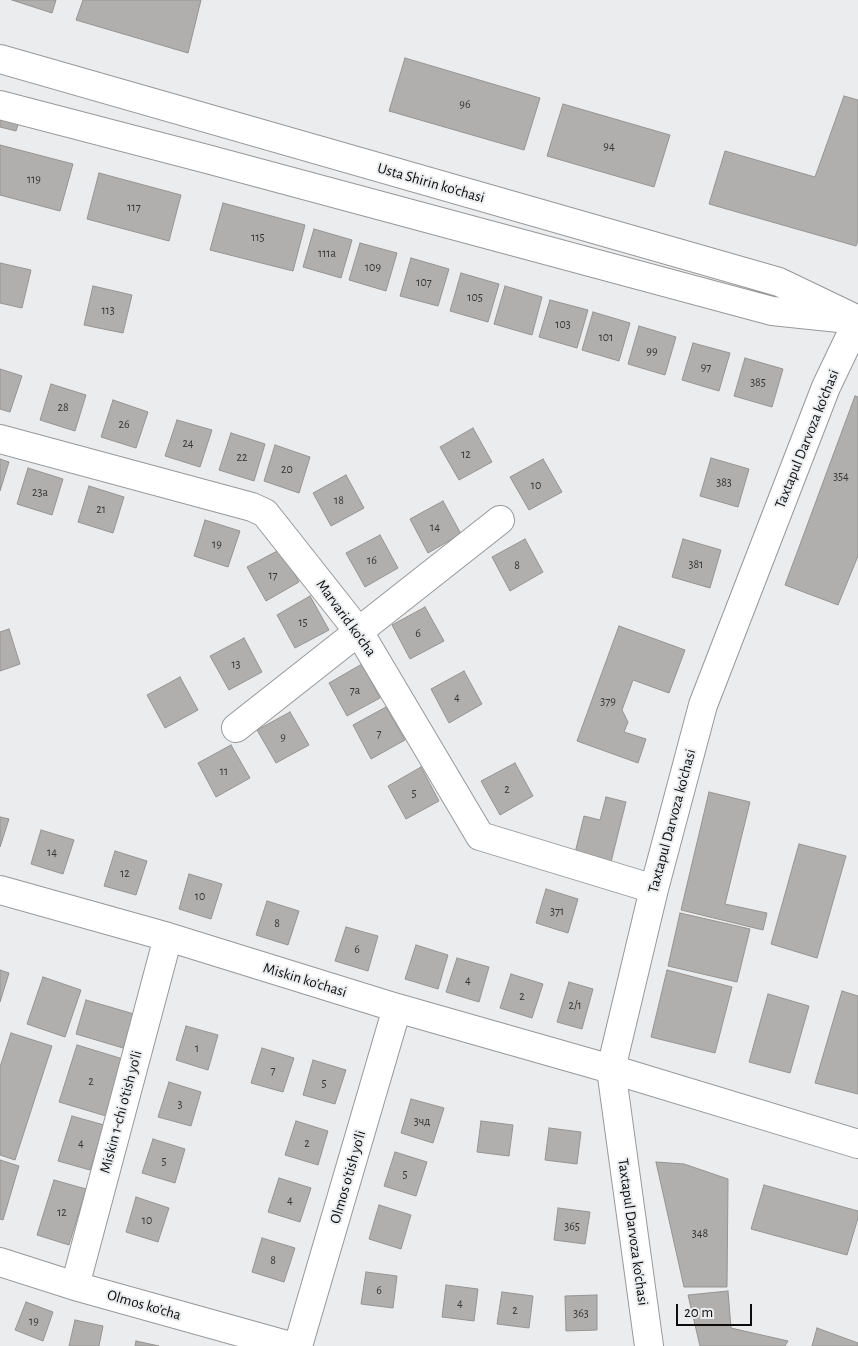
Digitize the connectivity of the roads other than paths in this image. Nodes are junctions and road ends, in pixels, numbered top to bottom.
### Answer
1 (0, 58) edge
2 (0, 105) edge
3 (858, 320) edge
4 (0, 439) edge
5 (500, 520) dead end
6 (359, 632) junction
7 (236, 728) dead end
8 (654, 889) junction
9 (0, 890) edge
10 (168, 937) junction
11 (397, 1008) junction
12 (611, 1069) junction
13 (858, 1144) edge
14 (0, 1262) edge
15 (75, 1286) junction
16 (290, 1346) edge
17 (298, 1346) edge
18 (649, 1346) edge

1 - 3 street, Usta Shirin ko'chasi
2 - 3 street
3 - 8 street, Taxtapul Darvoza ko'chasi
4 - 6 street, Marvarid ko'cha
5 - 6 street
6 - 7 street
6 - 8 street, Marvarid ko'cha
8 - 12 street, Taxtapul Darvoza ko'chasi
9 - 10 street, Miskin ko'chasi
10 - 11 street, Miskin ko'chasi
10 - 15 street, Miskin 1-chi o'tish yo'li
11 - 12 street, Miskin ko'chasi
11 - 17 street, Olmos o'tish yo'li
12 - 13 street, Miskin ko'chasi
12 - 18 street, Taxtapul Darvoza ko'chasi
14 - 15 street, Olmos ko'cha
15 - 16 street, Olmos ko'cha

